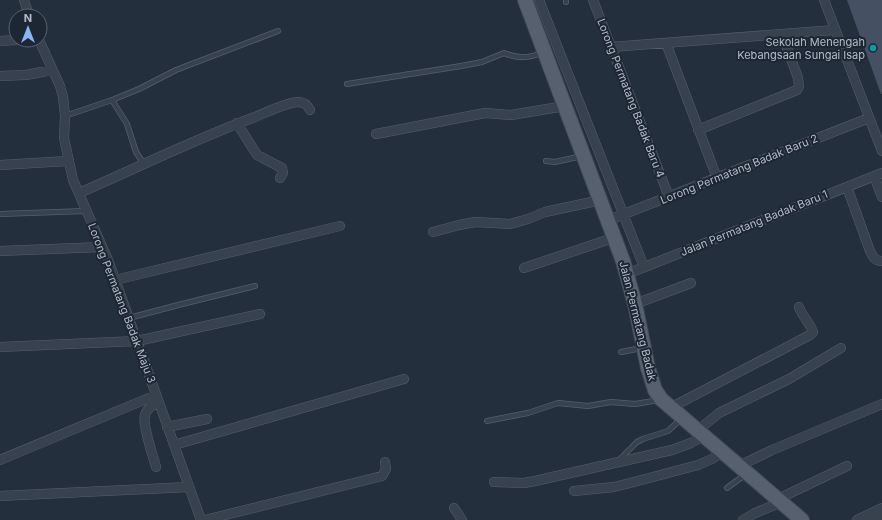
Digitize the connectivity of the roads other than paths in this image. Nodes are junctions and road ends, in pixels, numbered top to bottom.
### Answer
1 (525, 0) edge
2 (539, 0) edge
3 (593, 0) edge
4 (824, 0) edge
5 (835, 30) junction
6 (278, 31) dead end
7 (782, 34) junction
8 (666, 43) junction
9 (611, 47) junction
10 (42, 48) edge
11 (545, 52) junction
12 (52, 70) junction
13 (0, 76) edge
14 (347, 84) dead end
15 (112, 100) junction
16 (565, 106) junction
17 (310, 110) dead end
18 (65, 116) junction
19 (869, 118) junction
20 (237, 123) junction
21 (698, 130) junction
22 (376, 134) dead end
23 (882, 152) edge
24 (584, 156) junction
25 (68, 161) junction
26 (546, 161) dead end
27 (144, 164) junction
28 (0, 165) edge
29 (878, 175) edge
30 (280, 178) dead end
31 (717, 178) junction
32 (847, 187) junction
33 (79, 193) junction
34 (669, 197) junction
35 (882, 197) edge
36 (601, 200) junction
37 (86, 210) junction
38 (0, 214) edge
39 (624, 214) junction
40 (609, 220) junction
41 (340, 226) dead end
42 (433, 232) dead end
43 (616, 237) junction
44 (102, 247) junction
45 (0, 251) edge
46 (882, 261) edge
47 (644, 267) junction
48 (524, 268) dead end
49 (627, 274) junction
50 (115, 280) junction
51 (692, 283) dead end
52 (255, 286) dead end
53 (635, 304) junction
54 (799, 307) dead end
55 (260, 314) dead end
56 (129, 318) junction
57 (137, 341) junction
58 (0, 346) edge
59 (644, 348) junction
60 (840, 348) dead end
61 (621, 352) dead end
62 (404, 379) dead end
63 (157, 398) junction
64 (665, 404) junction
65 (882, 404) edge
66 (681, 418) junction
67 (207, 419) dead end
68 (487, 421) dead end
69 (167, 427) junction
70 (700, 433) junction
71 (174, 445) junction
72 (722, 452) junction
73 (0, 460) edge
74 (385, 462) dead end
75 (616, 463) junction
76 (847, 466) dead end
77 (156, 467) dead end
78 (743, 470) junction
79 (494, 482) dead end
80 (189, 487) junction
81 (726, 488) dead end
82 (574, 491) dead end
83 (0, 496) edge
84 (780, 500) junction
85 (454, 508) dead end
86 (882, 508) edge
87 (882, 516) edge
88 (201, 520) edge
89 (205, 520) edge
90 (462, 520) edge
91 (743, 520) edge
92 (802, 520) edge
93 (857, 520) edge
94 (870, 520) edge

1 - 11 main road, Jalan Permatang Badak
2 - 39 street
3 - 9 street, Lorong Permatang Badak Baru 4
4 - 5 street
5 - 7 street
5 - 19 street
6 - 15 lane
7 - 8 street
7 - 21 street
8 - 9 street
8 - 21 street
9 - 34 street, Lorong Permatang Badak Baru 4
10 - 12 street, Lorong Permatang Badak Maju 3
11 - 14 lane
11 - 16 main road, Jalan Permatang Badak
12 - 13 street
12 - 18 street, Lorong Permatang Badak Maju 3
15 - 18 lane
15 - 27 lane
16 - 22 street
16 - 24 main road, Jalan Permatang Badak
17 - 20 street
18 - 25 street, Lorong Permatang Badak Maju 3
19 - 23 street
19 - 31 street, Lorong Permatang Badak Baru 2
20 - 27 street
20 - 30 street
21 - 31 street
24 - 26 lane
24 - 36 main road, Jalan Permatang Badak
25 - 28 street
25 - 33 street, Lorong Permatang Badak Maju 3
27 - 33 street
29 - 32 street, Jalan Permatang Badak Baru 1
29 - 35 street
31 - 34 street, Lorong Permatang Badak Baru 2
32 - 46 street
32 - 47 street, Jalan Permatang Badak Baru 1
33 - 37 street, Lorong Permatang Badak Maju 3
34 - 39 street, Lorong Permatang Badak Baru 2
36 - 40 main road, Jalan Permatang Badak
36 - 42 street
37 - 38 lane
37 - 44 street, Lorong Permatang Badak Maju 3
39 - 40 street, Lorong Permatang Badak Baru 2
39 - 47 street
40 - 43 main road, Jalan Permatang Badak
41 - 50 street
43 - 48 street
43 - 49 main road, Jalan Permatang Badak
44 - 45 street
44 - 50 street, Lorong Permatang Badak Maju 3
47 - 49 street, Jalan Permatang Badak Baru 1
49 - 53 main road, Jalan Permatang Badak
50 - 56 street, Lorong Permatang Badak Maju 3
51 - 53 street
52 - 56 lane
53 - 59 main road, Jalan Permatang Badak
54 - 64 street
55 - 57 street
56 - 57 street, Lorong Permatang Badak Maju 3
57 - 58 street
57 - 63 street, Lorong Permatang Badak Maju 3
59 - 61 lane
59 - 64 main road, Jalan Permatang Badak
60 - 70 street
62 - 71 street
63 - 69 street, Lorong Permatang Badak Maju 3
63 - 73 street
63 - 77 street
64 - 66 main road, Jalan Permatang Badak
64 - 68 lane
65 - 78 street
66 - 70 main road, Jalan Permatang Badak
66 - 75 lane
67 - 69 street
69 - 71 street, Lorong Permatang Badak Maju 3
70 - 72 main road, Jalan Permatang Badak
70 - 75 street
71 - 80 street, Lorong Permatang Badak Maju 3
72 - 78 main road, Jalan Permatang Badak
72 - 82 street
74 - 89 street
75 - 79 street
76 - 84 street
78 - 81 lane
78 - 84 main road, Jalan Permatang Badak
80 - 83 street
80 - 88 street, Lorong Permatang Badak Maju 3
84 - 91 street
84 - 92 main road, Jalan Permatang Badak
85 - 90 street
86 - 93 street
87 - 94 street

